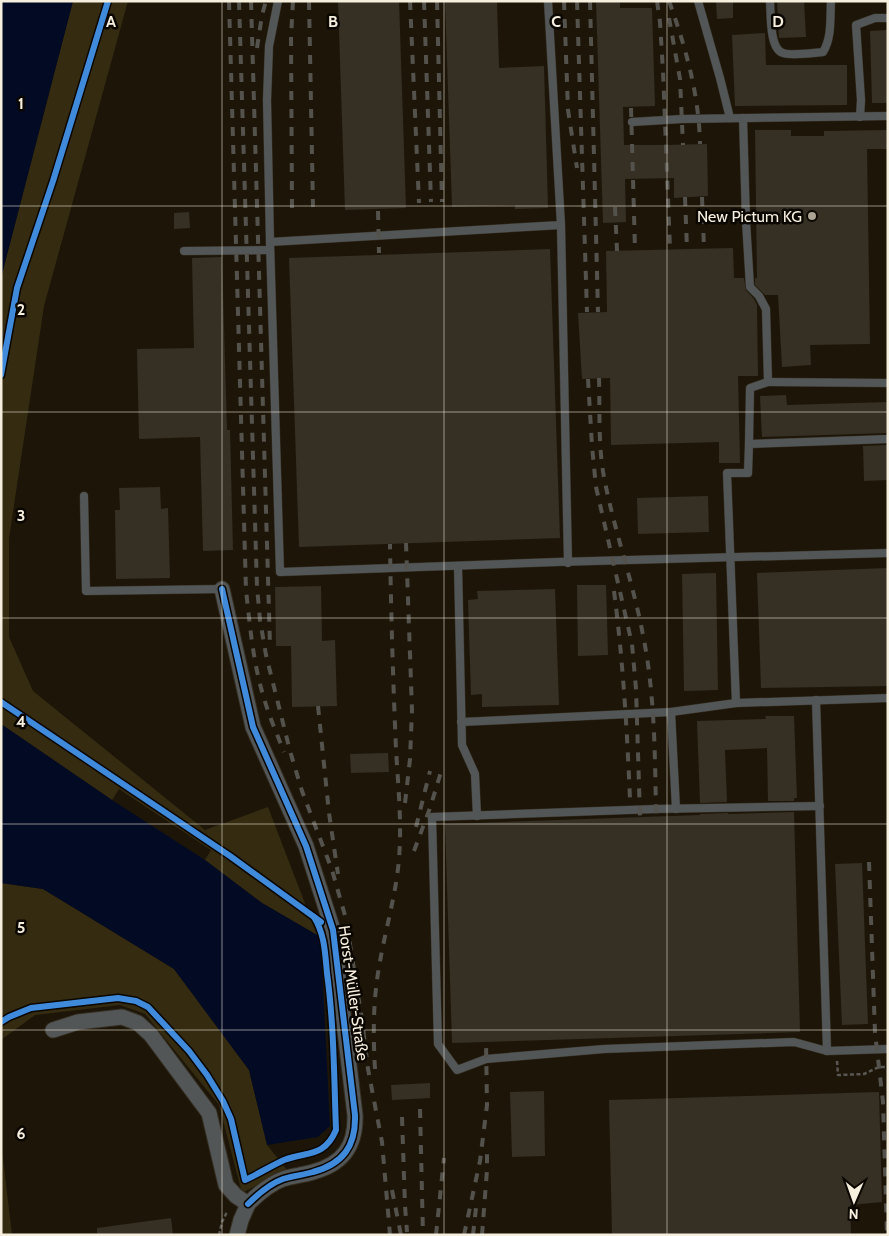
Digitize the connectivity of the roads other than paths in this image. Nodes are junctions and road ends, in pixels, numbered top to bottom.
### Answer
1 (278, 1) edge
2 (548, 1) edge
3 (698, 1) edge
4 (770, 1) edge
5 (831, 1) edge
6 (888, 18) edge
7 (888, 116) edge
8 (860, 117) junction
9 (730, 118) junction
10 (744, 118) junction
11 (632, 122) dead end
12 (561, 225) junction
13 (270, 246) junction
14 (184, 251) dead end
15 (768, 382) junction
16 (888, 383) edge
17 (888, 440) edge
18 (748, 444) junction
19 (84, 496) dead end
20 (888, 553) edge
21 (731, 558) junction
22 (568, 563) junction
23 (458, 566) junction
24 (222, 589) joint
25 (888, 698) edge
26 (816, 700) junction
27 (736, 703) junction
28 (671, 712) junction
29 (461, 722) junction
30 (820, 806) junction
31 (676, 809) junction
32 (477, 816) junction
33 (53, 1030) dead end
34 (888, 1049) edge
35 (827, 1051) junction
36 (248, 1204) junction
37 (236, 1235) edge

1 - 13 lane
2 - 12 lane
3 - 9 lane
4 - 5 lane
6 - 8 lane
7 - 8 lane
8 - 10 lane
9 - 10 lane
9 - 11 lane
10 - 15 lane
12 - 13 lane
12 - 22 lane
13 - 14 lane
13 - 23 lane
15 - 16 lane
15 - 18 lane
17 - 18 lane
18 - 21 lane
19 - 24 lane
20 - 21 lane
21 - 22 lane
21 - 27 lane
22 - 23 lane
23 - 29 lane
24 - 36 street, Horst-Müller-Straße
25 - 26 lane
26 - 27 lane
26 - 30 lane
27 - 28 lane
28 - 29 lane
28 - 31 lane
29 - 32 lane
30 - 31 lane
30 - 35 lane
31 - 32 lane
32 - 35 lane
33 - 36 street
34 - 35 lane
36 - 37 street, Horst-Müller-Straße

